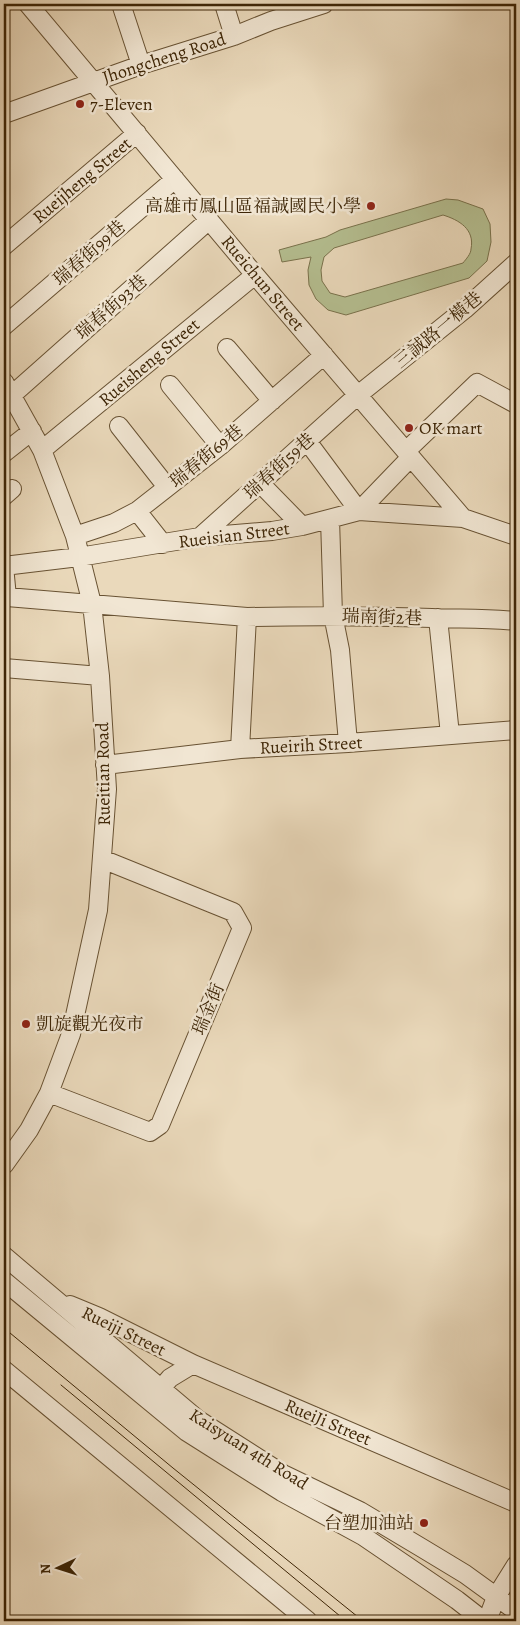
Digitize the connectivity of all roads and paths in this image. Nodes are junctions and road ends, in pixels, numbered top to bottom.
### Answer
1 (28, 4) edge
2 (121, 4) edge
3 (224, 4) edge
4 (291, 4) edge
5 (324, 4) edge
6 (271, 21) junction
7 (234, 36) junction
8 (141, 65) junction
9 (94, 82) junction
10 (4, 114) edge
11 (137, 133) junction
12 (175, 179) junction
13 (209, 220) junction
14 (4, 246) edge
15 (516, 263) edge
16 (255, 275) junction
17 (4, 326) edge
18 (227, 348) dead end
19 (324, 355) junction
20 (170, 386) dead end
21 (8, 388) edge
22 (358, 395) junction
23 (272, 401) junction
24 (516, 404) edge
25 (119, 426) dead end
26 (32, 431) junction
27 (307, 441) junction
28 (220, 446) junction
29 (42, 450) junction
30 (4, 453) edge
31 (408, 454) junction
32 (260, 483) junction
33 (168, 487) junction
34 (359, 510) junction
35 (137, 511) junction
36 (463, 518) junction
37 (330, 519) junction
38 (302, 526) junction
39 (74, 536) junction
40 (516, 536) edge
41 (200, 537) junction
42 (163, 544) junction
43 (79, 557) junction
44 (4, 566) edge
45 (92, 604) junction
46 (333, 615) junction
47 (247, 617) junction
48 (438, 618) junction
49 (516, 621) edge
50 (4, 668) edge
51 (100, 676) junction
52 (516, 730) edge
53 (450, 735) junction
54 (348, 743) junction
55 (240, 749) junction
56 (106, 765) junction
57 (102, 859) junction
58 (49, 1093) junction
59 (4, 1165) edge
60 (4, 1256) edge
61 (4, 1281) edge
62 (54, 1299) junction
63 (193, 1364) junction
64 (4, 1370) edge
65 (156, 1395) junction
66 (516, 1503) edge
67 (516, 1565) edge
68 (496, 1597) junction
69 (516, 1611) edge
70 (308, 1621) edge
71 (486, 1621) edge

1 - 9 street, Rueichun Street
2 - 8 street
3 - 7 street
4 - 6 street
5 - 6 street, Jhongcheng Road
6 - 7 street, Jhongcheng Road
7 - 8 street, Jhongcheng Road
8 - 9 street, Jhongcheng Road
9 - 10 street, Jhongcheng Road
9 - 11 street, Rueichun Street
11 - 12 street, Rueichun Street
11 - 14 street, Rueijheng Street
12 - 13 street, Rueichun Street
12 - 17 street, 瑞春街99巷
13 - 16 street, Rueichun Street
13 - 21 street, 瑞春街93巷
15 - 22 street, 三誠路一橫巷
16 - 19 street, Rueichun Street
16 - 29 street, Rueisheng Street
18 - 23 street
19 - 22 street, Rueichun Street
19 - 23 street, 瑞春街69巷
20 - 28 street
21 - 26 street, Rueitian Road
22 - 27 street, 瑞春街59巷
22 - 31 street, Rueichun Street
23 - 28 street, 瑞春街69巷
24 - 31 street
25 - 33 street
26 - 29 street, Rueitian Road
26 - 30 street
27 - 32 street, 瑞春街59巷
27 - 34 street
28 - 33 street, 瑞春街69巷
29 - 39 street, Rueitian Road
31 - 34 street
31 - 36 street, Rueichun Street
32 - 38 street
32 - 41 street, 瑞春街59巷
33 - 35 street, 瑞春街69巷
34 - 36 street, Rueisian Street
34 - 37 street, Rueisian Street
35 - 39 street, 瑞春街69巷
35 - 42 street
36 - 40 street
37 - 38 street, Rueisian Street
37 - 46 street
38 - 41 street, Rueisian Street
39 - 43 street, Rueitian Road
41 - 42 street, Rueisian Street
42 - 43 street, Rueisian Street
43 - 44 street, Rueisian Street
43 - 45 street, Rueitian Road
44 - 45 street, 瑞南街2巷
45 - 47 street, 瑞南街2巷
45 - 51 street, Rueitian Road
46 - 47 street, 瑞南街2巷
46 - 48 street, 瑞南街2巷
46 - 54 street
47 - 55 street
48 - 49 street, 瑞南街2巷
48 - 53 street
50 - 51 street
51 - 56 street, Rueitian Road
52 - 53 street, Rueirih Street
53 - 54 street, Rueirih Street
54 - 55 street, Rueirih Street
55 - 56 street, Rueirih Street
56 - 57 street, Rueitian Road
57 - 58 street, Rueitian Road
57 - 58 street, 瑞金街
58 - 59 street, Rueitian Road
60 - 62 street, Kaisyuan 4th Road
61 - 65 street, Kaisyuan 4th Road
62 - 63 street, Rueiji Street
62 - 65 street, Kaisyuan 4th Road
63 - 65 street, RueiJi Street
63 - 66 street, RueiJi Street
64 - 70 street
65 - 68 street, Kaisyuan 4th Road
65 - 71 street, Kaisyuan 4th Road
67 - 68 street
68 - 69 street, Kaisyuan 4th Road
68 - 71 street

